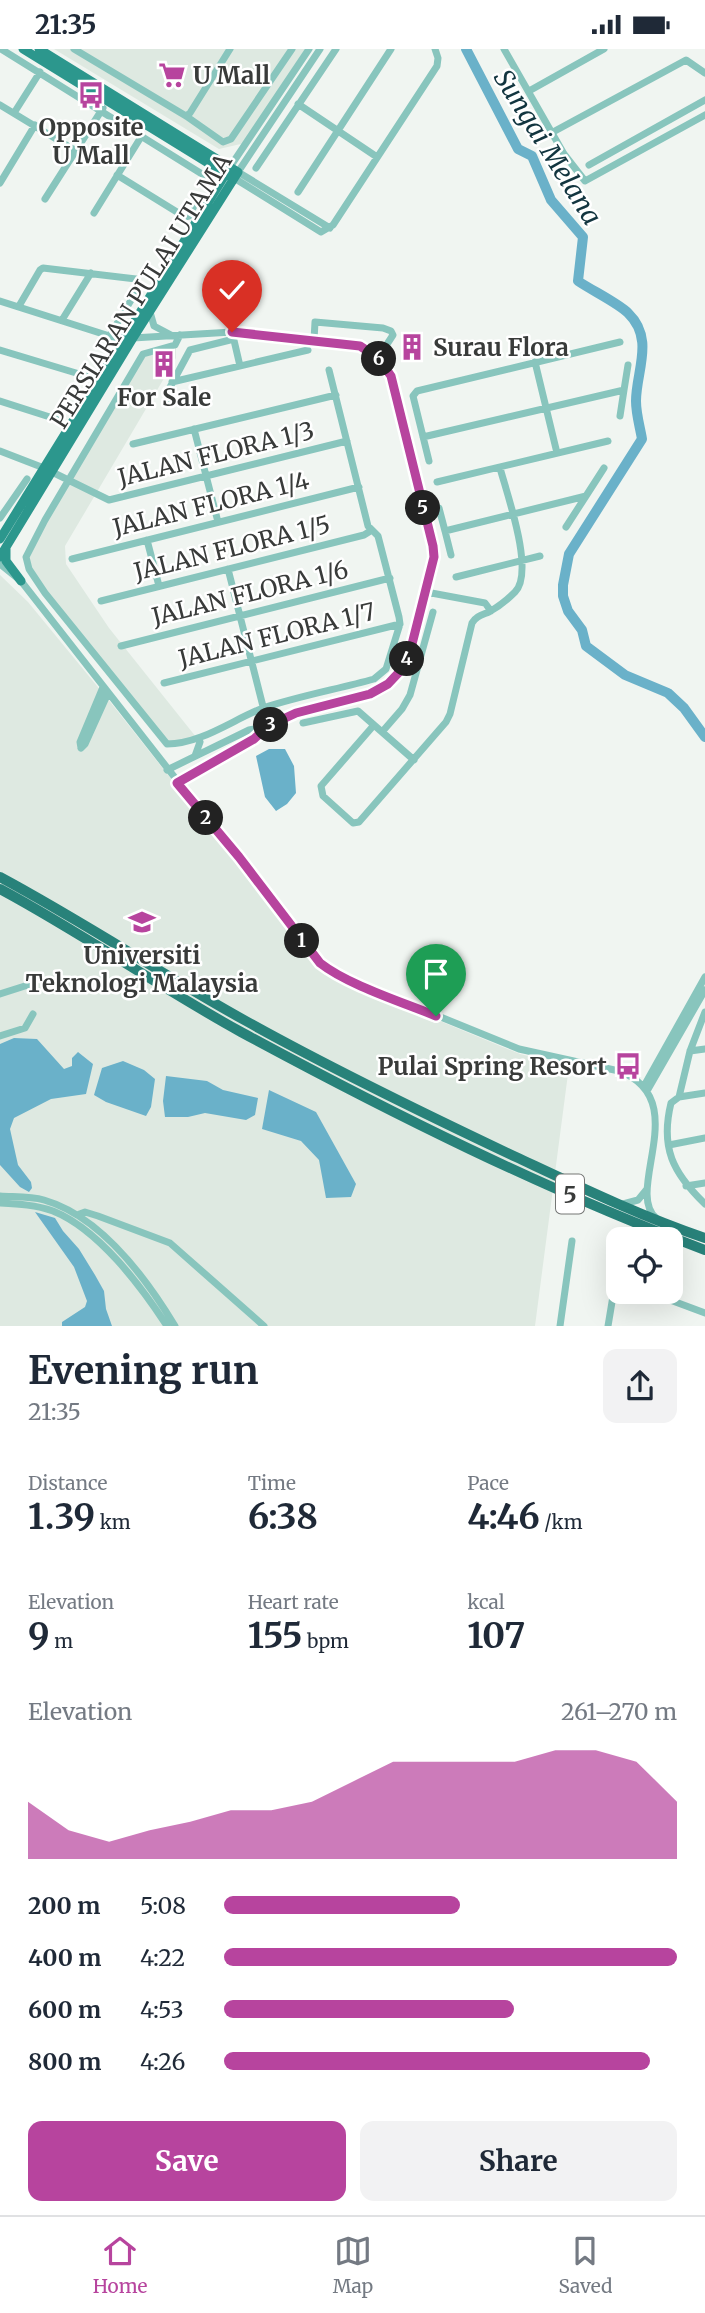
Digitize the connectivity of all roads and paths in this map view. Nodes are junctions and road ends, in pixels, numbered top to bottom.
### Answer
1 (1, 49) edge
2 (23, 49) edge
3 (74, 49) edge
4 (230, 49) edge
5 (292, 49) edge
6 (309, 49) edge
7 (320, 49) edge
8 (336, 49) edge
9 (391, 49) edge
10 (435, 49) edge
11 (604, 49) edge
12 (505, 50) edge
13 (42, 52) edge
14 (86, 52) edge
15 (40, 72) junction
16 (705, 73) edge
17 (530, 91) junction
18 (109, 97) junction
19 (705, 100) edge
20 (298, 104) junction
21 (0, 105) edge
22 (100, 111) junction
23 (14, 113) junction
24 (705, 115) edge
25 (186, 116) junction
26 (35, 125) junction
27 (338, 131) junction
28 (553, 132) junction
29 (141, 137) junction
30 (76, 151) junction
31 (377, 157) junction
32 (589, 165) dead end
33 (256, 169) dead end
34 (232, 173) junction
35 (117, 175) junction
36 (210, 179) dead end
37 (0, 183) edge
38 (298, 192) dead end
39 (45, 199) dead end
40 (197, 200) dead end
41 (94, 213) dead end
42 (91, 272) junction
43 (0, 301) edge
44 (19, 306) junction
45 (150, 312) junction
46 (62, 320) junction
47 (110, 335) junction
48 (176, 335) junction
49 (233, 335) junction
50 (133, 338) junction
51 (314, 340) junction
52 (122, 341) junction
53 (620, 342) dead end
54 (0, 350) edge
55 (308, 351) dead end
56 (378, 358) junction
57 (535, 362) junction
58 (628, 365) dead end
59 (240, 366) junction
60 (329, 370) dead end
61 (86, 376) dead end
62 (172, 382) junction
63 (624, 390) junction
64 (335, 395) junction
65 (0, 401) edge
66 (171, 404) dead end
67 (546, 408) junction
68 (620, 416) dead end
69 (56, 419) dead end
70 (194, 429) junction
71 (423, 437) junction
72 (347, 441) junction
73 (608, 442) dead end
74 (133, 444) dead end
75 (0, 451) edge
76 (557, 453) junction
77 (429, 461) dead end
78 (500, 468) junction
79 (604, 468) dead end
80 (48, 470) junction
81 (206, 476) junction
82 (27, 479) dead end
83 (69, 481) junction
84 (437, 482) dead end
85 (359, 487) junction
86 (586, 496) junction
87 (0, 501) edge
88 (9, 505) junction
89 (439, 508) dead end
90 (512, 514) junction
91 (0, 518) edge
92 (218, 522) junction
93 (566, 527) dead end
94 (372, 530) junction
95 (444, 530) junction
96 (2, 539) edge
97 (147, 540) junction
98 (451, 555) dead end
99 (0, 557) edge
100 (540, 557) dead end
101 (72, 559) dead end
102 (524, 561) junction
103 (0, 563) edge
104 (228, 569) junction
105 (456, 577) dead end
106 (390, 578) junction
107 (21, 581) junction
108 (159, 586) junction
109 (426, 592) junction
110 (101, 601) dead end
111 (491, 611) junction
112 (433, 612) dead end
113 (240, 615) junction
114 (400, 624) junction
115 (121, 646) dead end
116 (251, 661) junction
117 (164, 683) dead end
118 (106, 690) junction
119 (263, 708) junction
120 (303, 723) dead end
121 (374, 725) junction
122 (268, 726) junction
123 (382, 731) junction
124 (198, 740) junction
125 (210, 748) junction
126 (194, 756) junction
127 (414, 760) junction
128 (167, 770) junction
129 (177, 783) junction
130 (0, 877) edge
131 (0, 889) edge
132 (705, 977) edge
133 (28, 985) dead end
134 (705, 990) edge
135 (0, 994) edge
136 (705, 1012) edge
137 (33, 1014) dead end
138 (0, 1036) edge
139 (705, 1049) edge
140 (690, 1051) junction
141 (632, 1076) junction
142 (652, 1077) junction
143 (646, 1088) junction
144 (705, 1093) edge
145 (680, 1097) junction
146 (653, 1107) junction
147 (705, 1138) edge
148 (669, 1145) junction
149 (705, 1183) edge
150 (686, 1186) junction
151 (648, 1188) junction
152 (587, 1190) junction
153 (0, 1196) edge
154 (0, 1203) edge
155 (705, 1204) edge
156 (77, 1215) junction
157 (662, 1222) junction
158 (705, 1238) edge
159 (572, 1241) dead end
160 (705, 1250) edge
161 (612, 1304) edge
162 (681, 1304) edge
163 (705, 1313) edge
164 (167, 1326) edge
165 (175, 1326) edge
166 (264, 1326) edge
167 (560, 1326) edge
168 (608, 1326) edge

1 - 15 street
2 - 13 main road
3 - 14 street
4 - 25 street
5 - 25 street
6 - 34 street, PERSIARAN PULAI UTAMA
7 - 34 street, PERSIARAN PULAI UTAMA
8 - 20 street
9 - 27 street
10 - 31 street
11 - 17 street
12 - 17 street
13 - 18 main road
14 - 25 street
15 - 22 street
15 - 23 street
16 - 28 street
17 - 28 street
18 - 22 street
18 - 34 main road
19 - 32 street
20 - 27 street
20 - 33 street
21 - 23 street
22 - 29 street
22 - 30 street
23 - 26 street
24 - 28 street
26 - 30 street
26 - 37 street
27 - 31 street
27 - 38 street
29 - 35 street
29 - 36 street
30 - 39 street
31 - 34 street
34 - 45 main road, PERSIARAN PULAI UTAMA
34 - 52 main road, PERSIARAN PULAI UTAMA
35 - 40 street
35 - 41 street
42 - 44 street
42 - 46 street
42 - 47 street
43 - 44 street
44 - 46 street
45 - 48 street
45 - 50 main road, PERSIARAN PULAI UTAMA
46 - 47 street
47 - 52 street
48 - 49 street
48 - 50 street
48 - 83 street
49 - 51 street
49 - 59 street
49 - 62 street
50 - 80 main road, PERSIARAN PULAI UTAMA
51 - 56 street
51 - 56 street
52 - 80 main road, PERSIARAN PULAI UTAMA
53 - 57 street
54 - 61 street
55 - 59 street
56 - 109 street
57 - 67 street
57 - 71 street
58 - 63 street
59 - 62 street
60 - 64 street
62 - 66 street
63 - 67 street
63 - 68 street
64 - 70 street
64 - 72 street
65 - 69 street
67 - 71 street
67 - 76 street
70 - 74 street
70 - 81 street
71 - 77 street
72 - 81 street, JALAN FLORA 1/3
72 - 85 street
73 - 76 street
75 - 80 street
76 - 78 street
78 - 84 street
78 - 90 street
79 - 86 street
80 - 83 street
80 - 96 main road, PERSIARAN PULAI UTAMA
81 - 83 street, JALAN FLORA 1/3
81 - 92 street
82 - 88 street
83 - 124 street
85 - 92 street, JALAN FLORA 1/4
85 - 94 street
86 - 90 street
86 - 93 street
87 - 88 street
88 - 91 street
89 - 95 street
90 - 95 street
90 - 102 street
92 - 97 street, JALAN FLORA 1/4
94 - 104 street, JALAN FLORA 1/5
94 - 106 street
95 - 98 street
96 - 99 main road, PERSIARAN PULAI UTAMA
96 - 107 main road
97 - 101 street, JALAN FLORA 1/4
97 - 108 street
100 - 102 street
102 - 105 street
102 - 111 street
103 - 107 street
104 - 108 street, JALAN FLORA 1/5
104 - 113 street
106 - 113 street, JALAN FLORA 1/6
106 - 114 street
107 - 118 street
108 - 110 street, JALAN FLORA 1/5
109 - 111 street
109 - 122 street
111 - 127 street
112 - 123 street
113 - 115 street, JALAN FLORA 1/6
113 - 116 street
114 - 116 street, JALAN FLORA 1/7
114 - 119 street
116 - 117 street, JALAN FLORA 1/7
116 - 119 street
118 - 118 street
118 - 128 street
119 - 122 street
119 - 124 street
120 - 121 street
121 - 123 street
121 - 127 street
122 - 125 street
122 - 129 street
123 - 127 street
124 - 125 street
124 - 126 street
125 - 126 street
126 - 128 street
128 - 129 street
129 - 141 street
130 - 152 highway, 5
131 - 160 highway, 5
132 - 142 street
133 - 135 street
134 - 142 street
136 - 140 street
137 - 138 street
139 - 140 street
140 - 145 street
141 - 142 street
141 - 143 street
142 - 143 street
142 - 146 street
143 - 146 street
144 - 145 street
145 - 148 street
146 - 151 street
147 - 148 street
148 - 150 street
149 - 150 street
150 - 155 street
151 - 152 street
151 - 157 street
152 - 157 highway, 5
153 - 156 street
154 - 164 street
156 - 165 street
156 - 166 street
157 - 158 highway, 5
159 - 167 street
161 - 168 street
162 - 163 street

